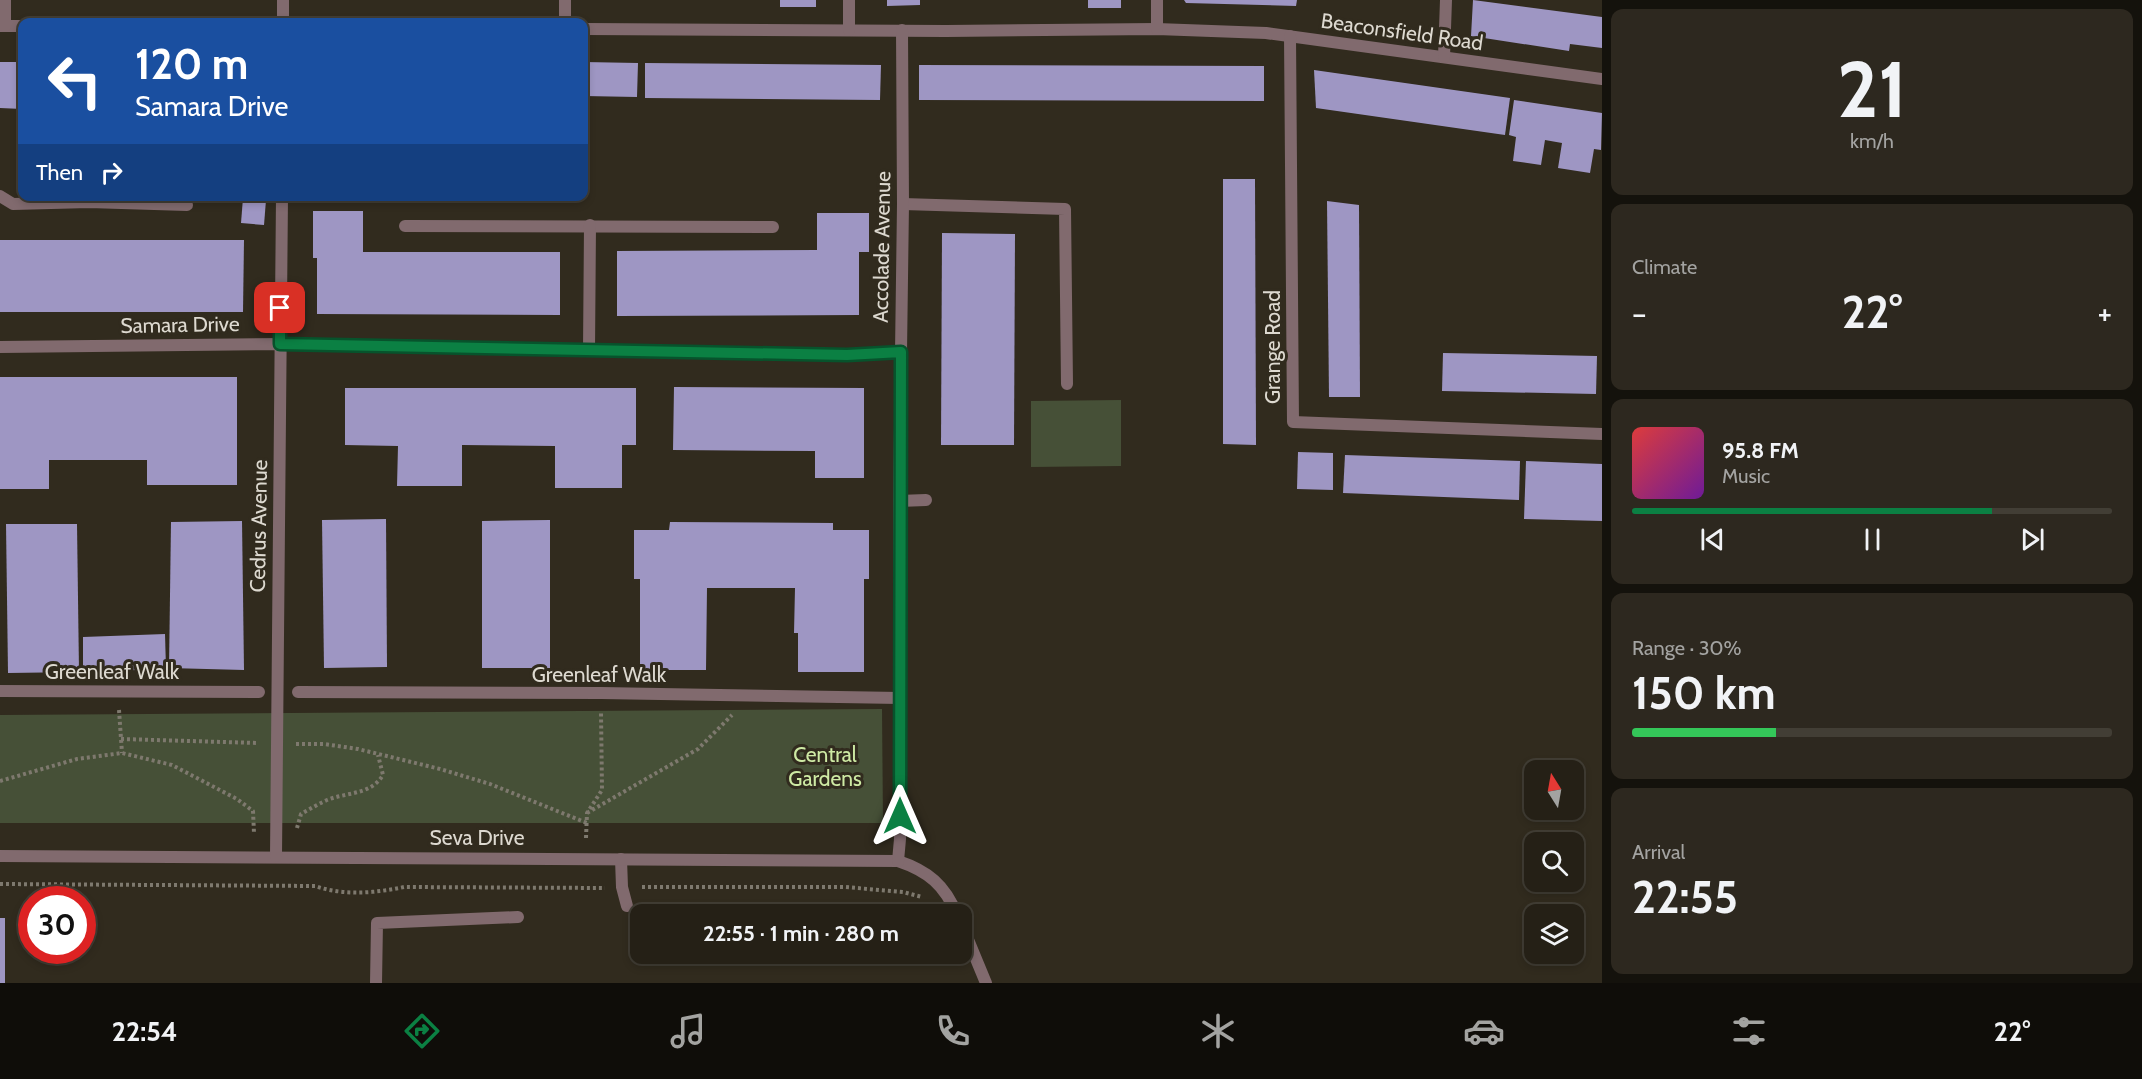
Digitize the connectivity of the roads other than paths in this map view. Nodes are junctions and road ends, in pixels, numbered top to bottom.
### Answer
1 (5, 0) edge
2 (283, 0) edge
3 (565, 0) edge
4 (849, 0) edge
5 (1157, 0) edge
6 (1446, 0) edge
7 (283, 18) edge
8 (565, 18) edge
9 (3, 26) edge
10 (588, 29) edge
11 (1157, 29) junction
12 (849, 30) junction
13 (902, 30) junction
14 (1290, 36) junction
15 (1444, 57) junction
16 (1602, 80) edge
17 (0, 196) edge
18 (282, 201) edge
19 (903, 204) junction
20 (187, 205) dead end
21 (590, 225) junction
22 (405, 226) dead end
23 (773, 227) dead end
24 (280, 344) junction
25 (0, 347) edge
26 (589, 351) junction
27 (901, 352) junction
28 (1067, 384) dead end
29 (1602, 434) edge
30 (926, 500) dead end
31 (899, 501) junction
32 (0, 691) edge
33 (259, 692) dead end
34 (298, 692) dead end
35 (900, 698) junction
36 (0, 856) edge
37 (276, 856) junction
38 (621, 859) junction
39 (898, 861) junction
40 (951, 904) edge
41 (627, 906) dead end
42 (518, 917) dead end
43 (972, 949) edge
44 (376, 983) edge
45 (986, 983) edge

1 - 9 street
2 - 7 street
3 - 8 street
4 - 12 street
5 - 11 street
6 - 15 street
10 - 12 street, Beaconsfield Road
11 - 13 street, Beaconsfield Road
11 - 14 street, Beaconsfield Road
12 - 13 street, Beaconsfield Road
13 - 19 street, Accolade Avenue
14 - 15 street, Beaconsfield Road
14 - 29 street, Grange Road
15 - 16 street, Beaconsfield Road
17 - 20 street
18 - 24 street, Cedrus Avenue
19 - 27 street, Accolade Avenue
19 - 28 street
21 - 22 street
21 - 23 street
21 - 26 street
24 - 25 street, Samara Drive
24 - 26 street, Samara Drive
24 - 37 street, Cedrus Avenue
26 - 27 street, Samara Drive
27 - 31 street, Accolade Avenue
30 - 31 street
31 - 35 street, Accolade Avenue
32 - 33 street, Greenleaf Walk
34 - 35 street, Greenleaf Walk
35 - 39 street, Accolade Avenue
36 - 37 street, Seva Drive
37 - 38 street, Seva Drive
38 - 39 street, Seva Drive
38 - 41 street
39 - 40 street, Seva Drive
42 - 44 street
43 - 45 street

